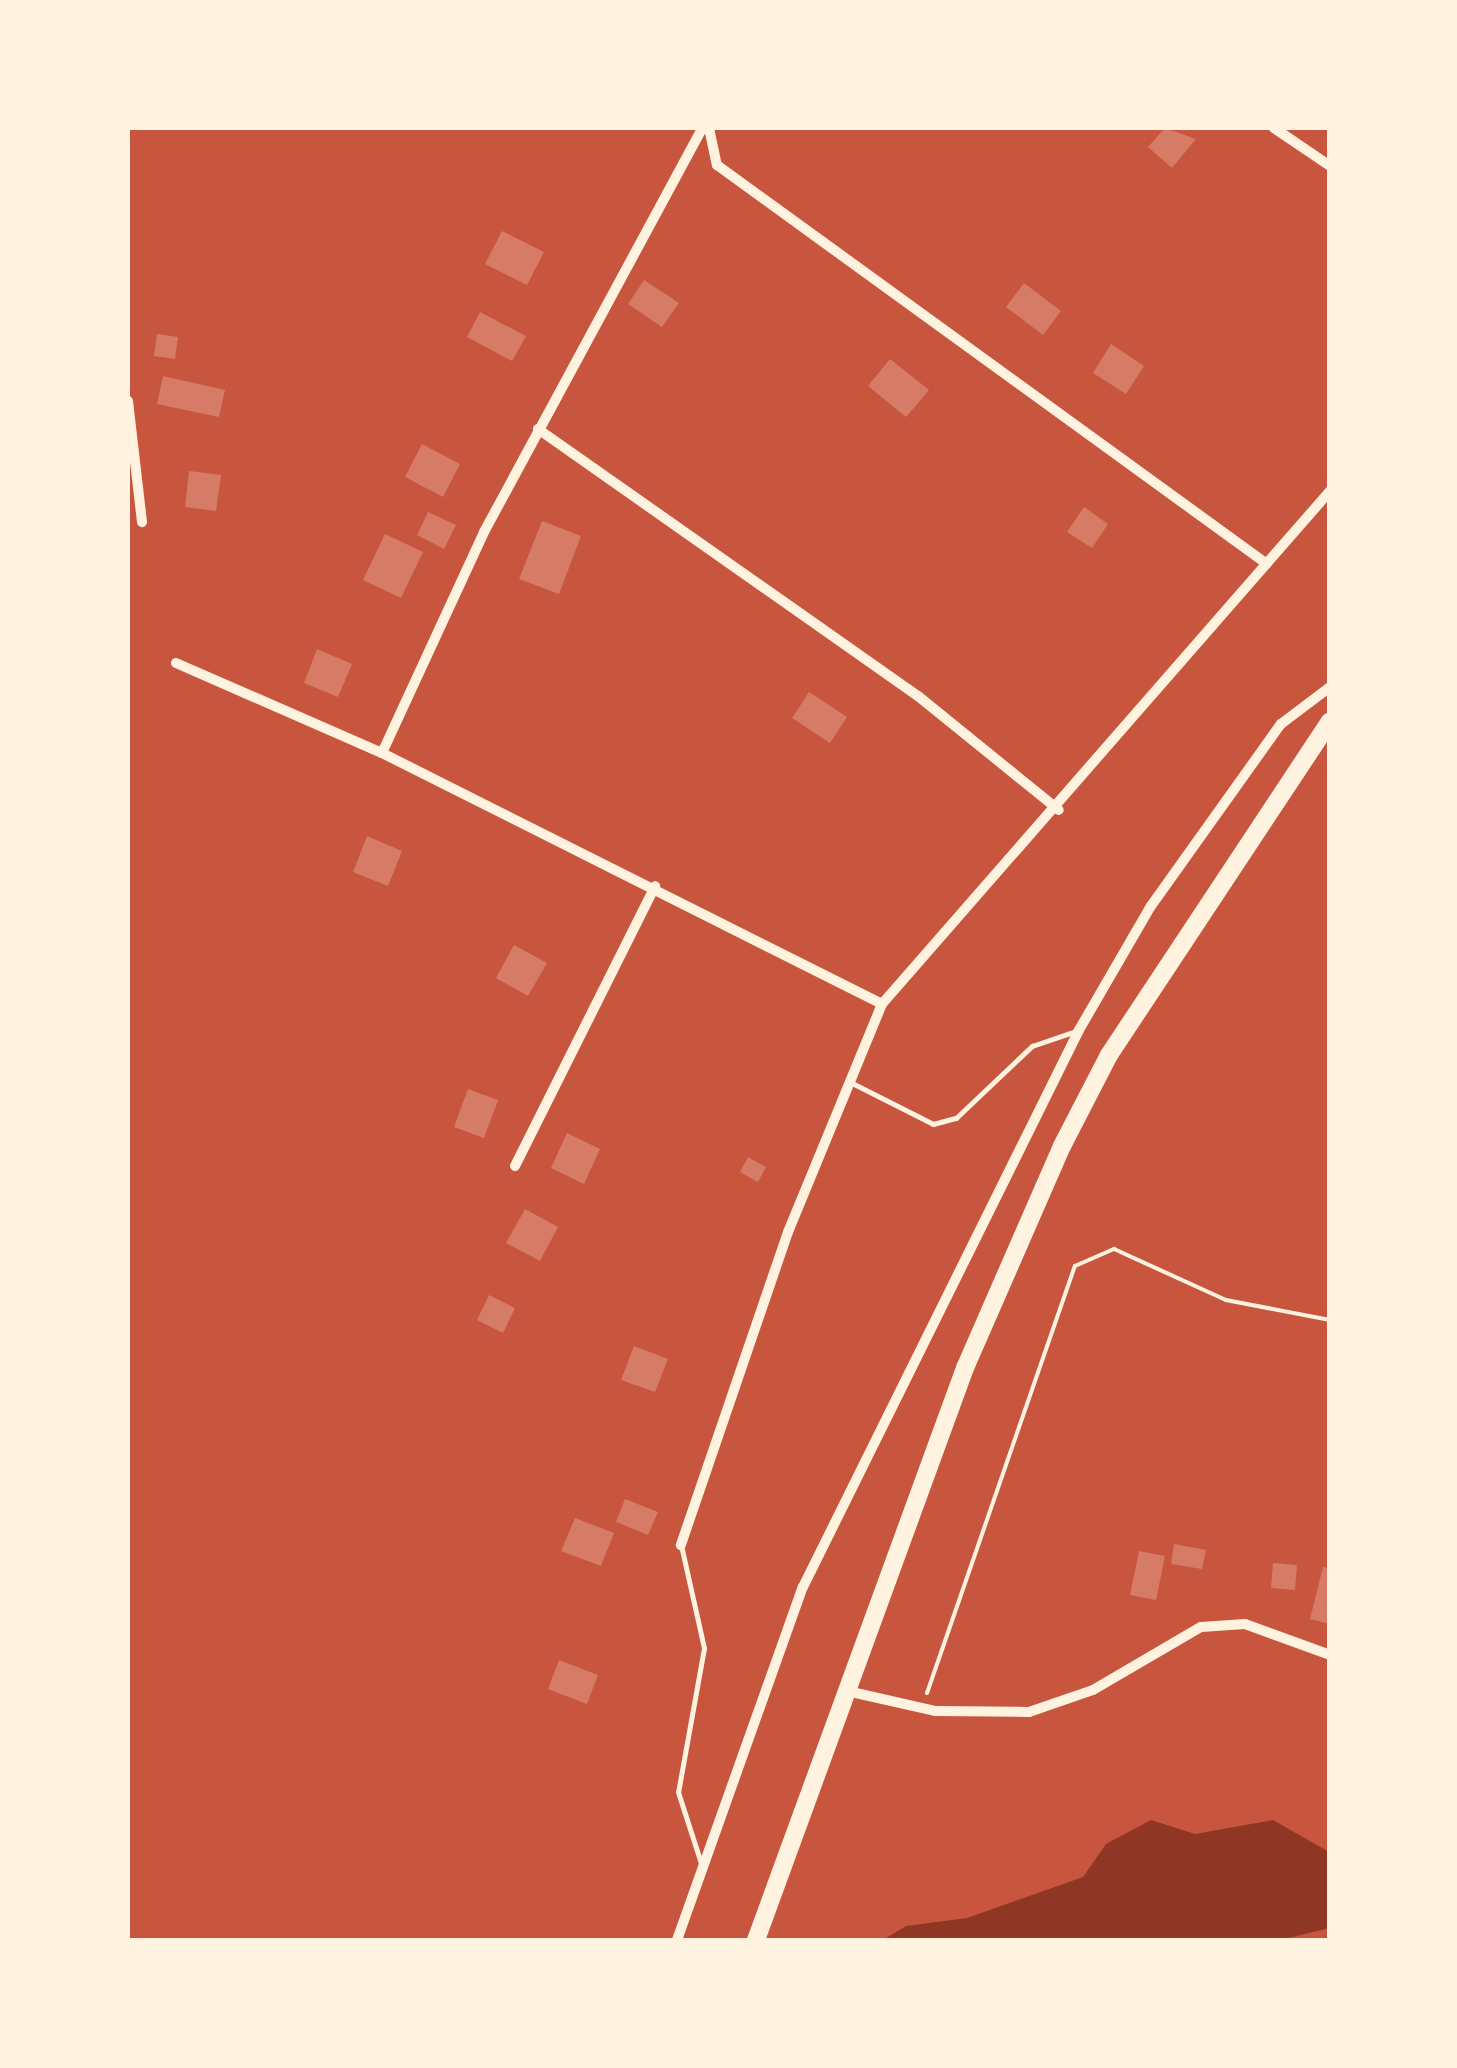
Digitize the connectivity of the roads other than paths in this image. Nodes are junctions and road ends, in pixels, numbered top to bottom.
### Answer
1 (705, 128) edge
2 (1274, 128) edge
3 (1330, 166) edge
4 (128, 401) edge
5 (538, 429) junction
6 (1330, 492) edge
7 (142, 522) dead end
8 (1267, 564) junction
9 (176, 663) dead end
10 (1330, 687) edge
11 (1330, 721) edge
12 (382, 754) junction
13 (1059, 810) junction
14 (655, 886) junction
15 (882, 1004) junction
16 (1079, 1030) junction
17 (852, 1083) junction
18 (516, 1166) dead end
19 (681, 1545) joint
20 (1330, 1655) edge
21 (846, 1691) junction
22 (701, 1863) junction
23 (677, 1940) edge
24 (756, 1940) edge

1 - 5 street
1 - 8 street
2 - 3 street
4 - 7 street
5 - 12 street
5 - 13 street
6 - 8 street
8 - 13 street
9 - 12 street
10 - 16 street
11 - 21 highway
12 - 14 street
13 - 15 street
14 - 15 street
14 - 18 street
15 - 17 street
16 - 17 lane
16 - 22 street
17 - 19 street
19 - 22 lane
20 - 21 street
21 - 24 highway
22 - 23 street

